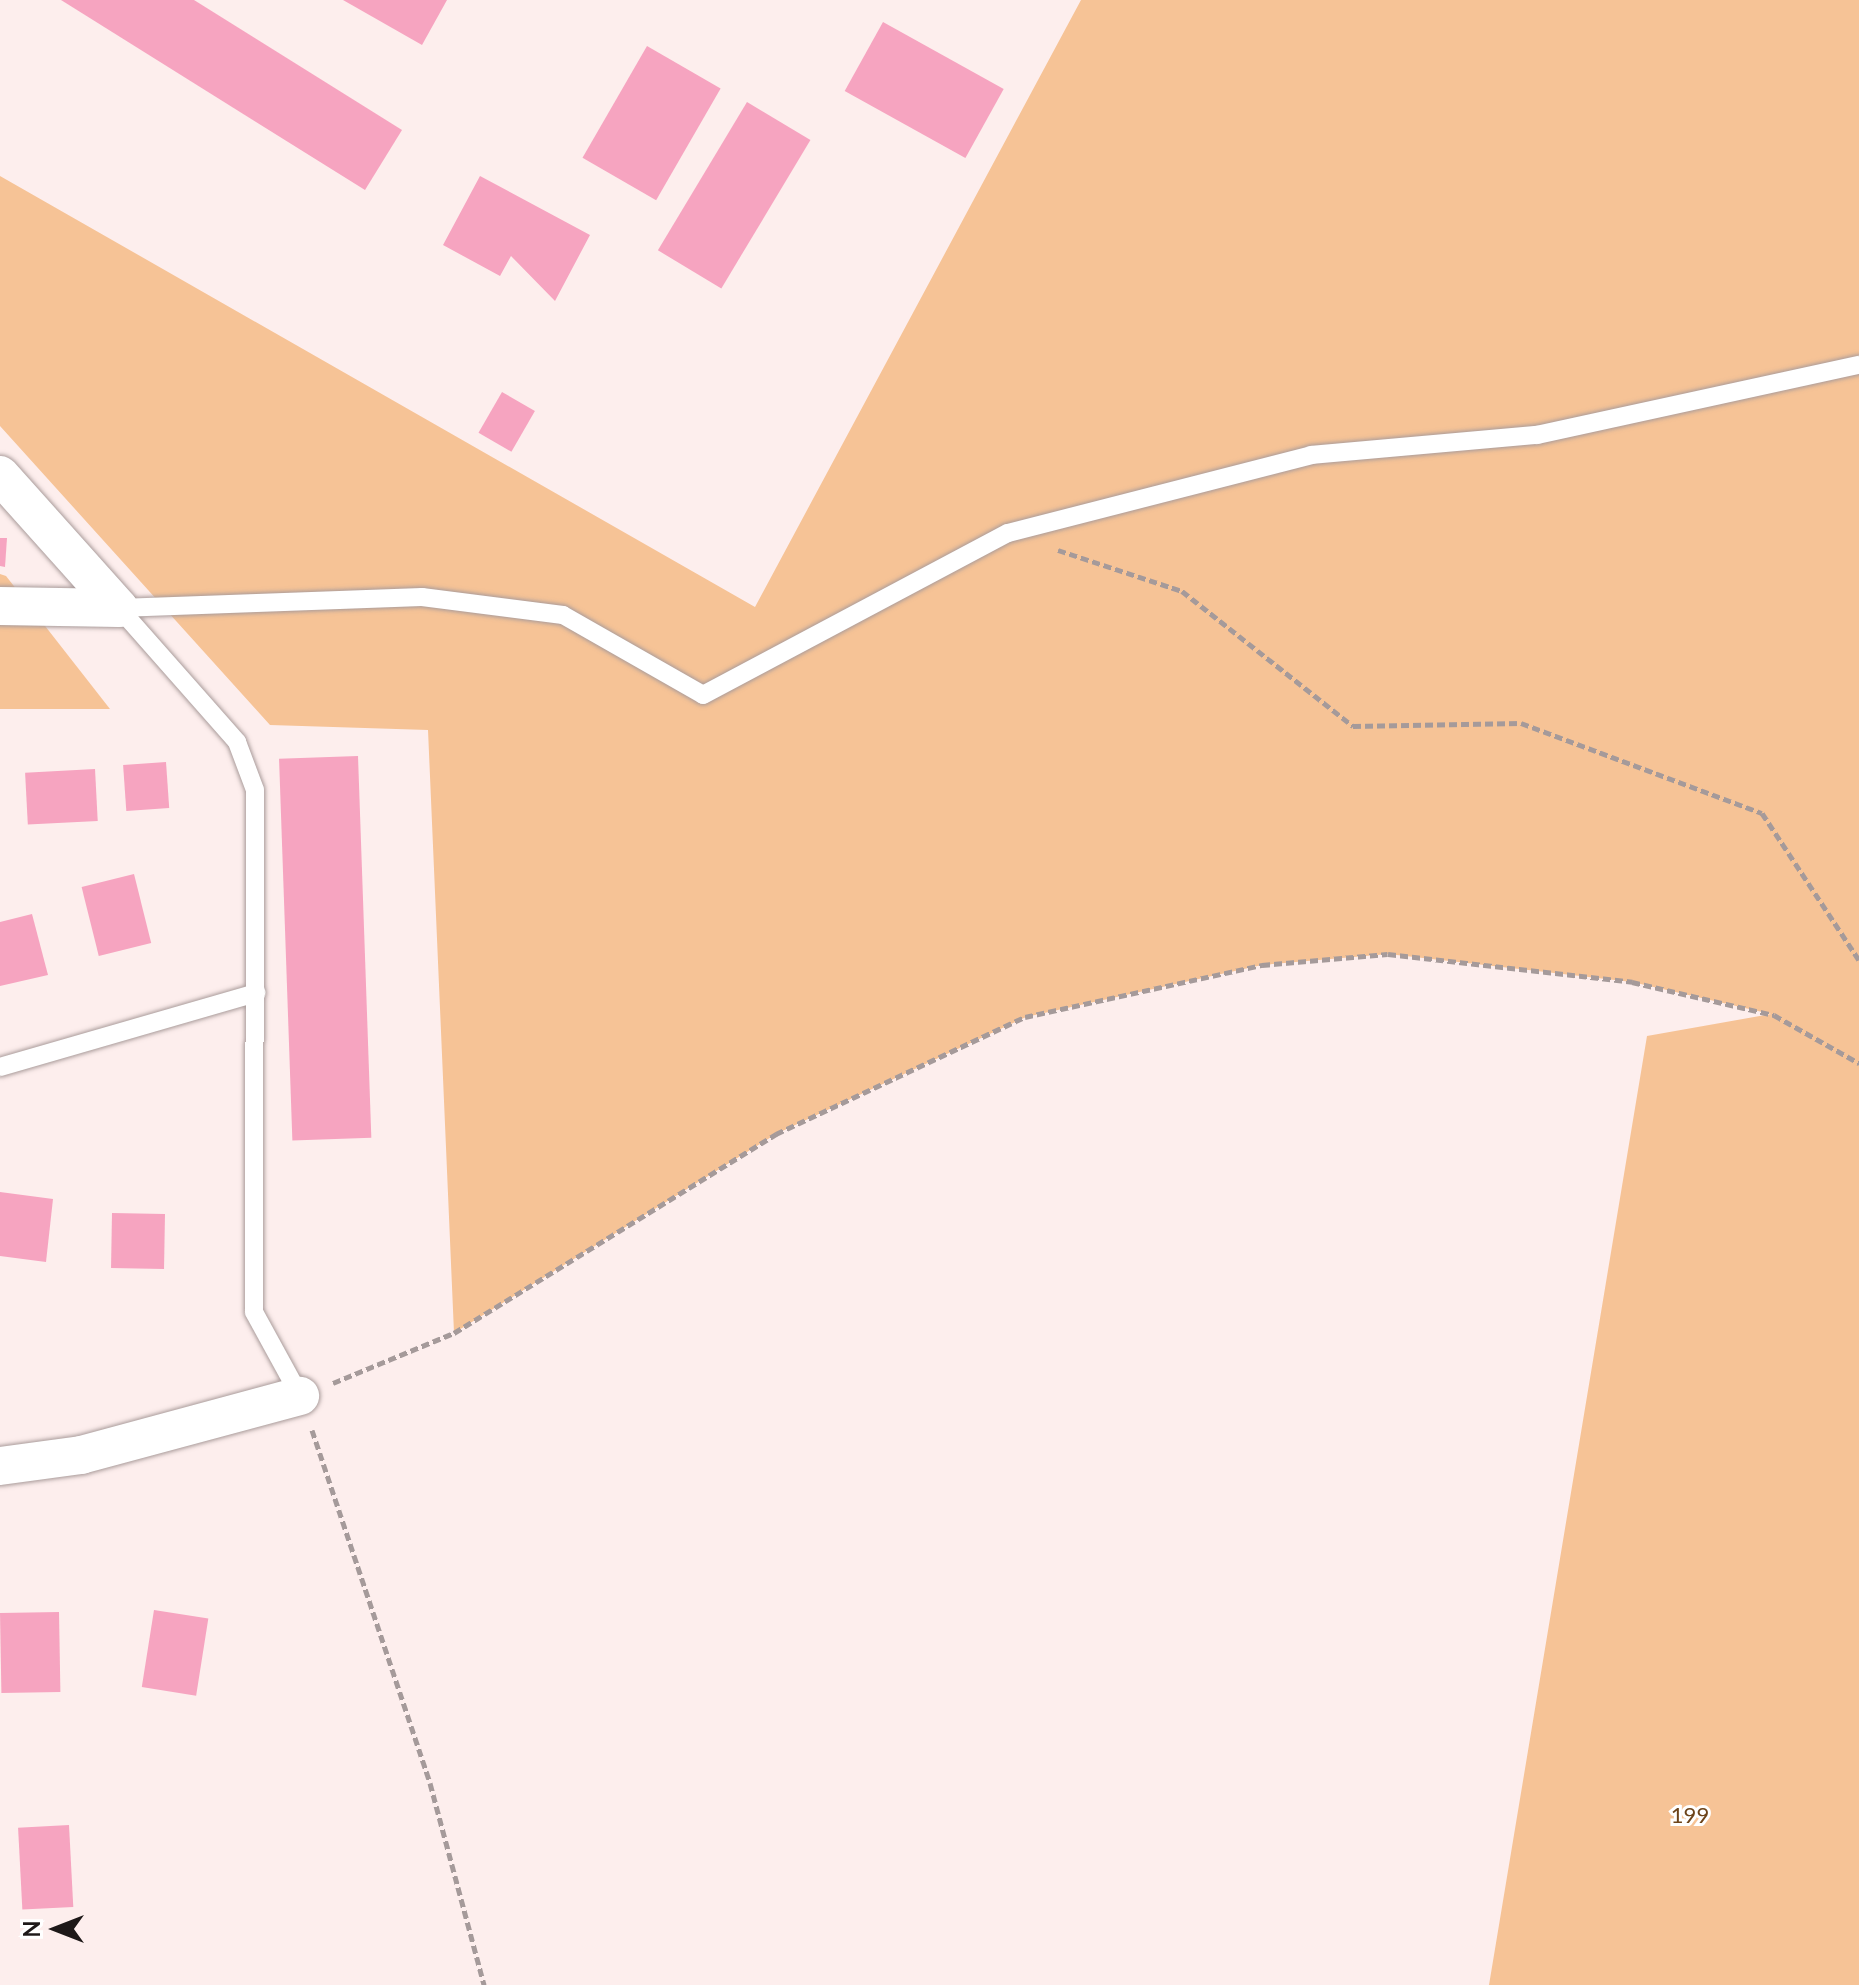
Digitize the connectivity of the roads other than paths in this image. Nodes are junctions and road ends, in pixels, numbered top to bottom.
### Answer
1 (1859, 365) edge
2 (0, 475) edge
3 (0, 606) edge
4 (119, 608) junction
5 (257, 993) junction
6 (0, 1067) edge
7 (300, 1396) joint
8 (0, 1466) edge

1 - 4 lane
2 - 4 street
3 - 4 street
4 - 5 lane
5 - 6 lane
5 - 7 lane
7 - 8 street

